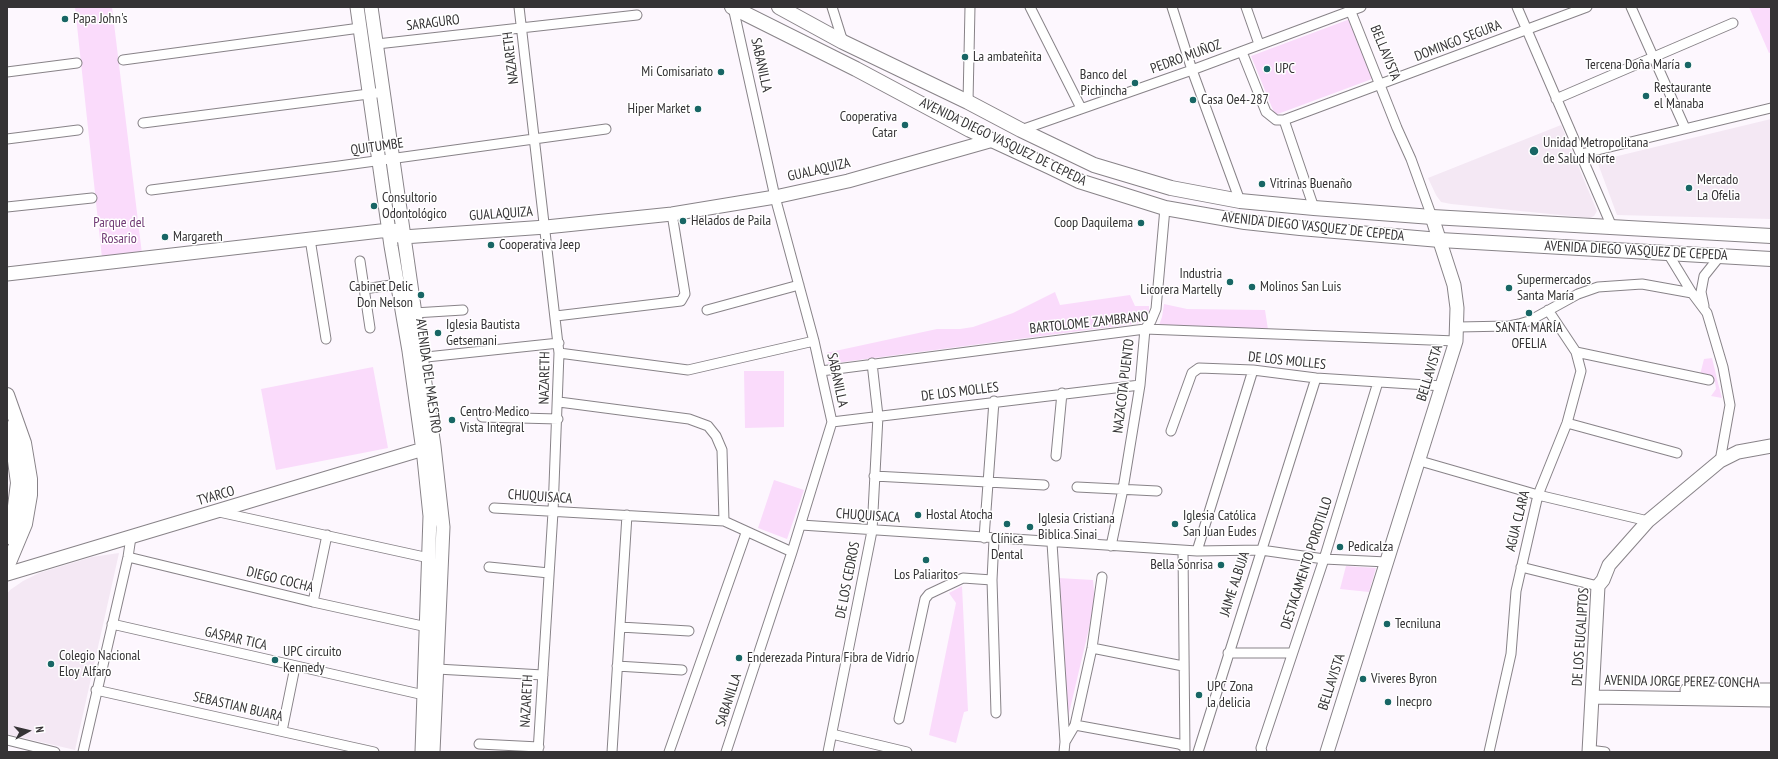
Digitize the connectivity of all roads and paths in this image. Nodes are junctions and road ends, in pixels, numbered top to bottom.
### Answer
1 (357, 7) edge
2 (371, 7) edge
3 (519, 7) edge
4 (733, 7) edge
5 (778, 7) edge
6 (832, 7) edge
7 (970, 7) edge
8 (1030, 7) edge
9 (1172, 7) edge
10 (1246, 7) edge
11 (1361, 7) edge
12 (1517, 7) edge
13 (1587, 7) edge
14 (1631, 7) edge
15 (1350, 9) edge
16 (637, 15) dead end
17 (1733, 23) dead end
18 (522, 27) junction
19 (360, 28) junction
20 (1527, 30) junction
21 (843, 42) junction
22 (377, 44) junction
23 (1260, 44) junction
24 (1242, 52) junction
25 (1654, 58) junction
26 (122, 60) dead end
27 (77, 63) dead end
28 (1192, 70) junction
29 (7, 72) edge
30 (1380, 85) junction
31 (384, 92) junction
32 (370, 94) junction
33 (1556, 99) junction
34 (968, 102) junction
35 (1081, 108) junction
36 (1771, 108) edge
37 (1284, 120) junction
38 (143, 123) dead end
39 (1685, 128) junction
40 (606, 129) dead end
41 (78, 130) dead end
42 (1020, 130) junction
43 (535, 138) junction
44 (7, 139) edge
45 (993, 140) junction
46 (1580, 154) junction
47 (392, 159) junction
48 (379, 160) junction
49 (151, 190) dead end
50 (775, 197) junction
51 (92, 198) dead end
52 (1240, 201) junction
53 (7, 207) edge
54 (1165, 208) junction
55 (1314, 208) junction
56 (672, 214) junction
57 (1432, 217) junction
58 (1612, 227) junction
59 (546, 228) junction
60 (389, 230) junction
61 (1771, 236) edge
62 (403, 237) junction
63 (310, 239) junction
64 (1440, 240) junction
65 (1667, 252) junction
66 (1720, 256) junction
67 (1771, 259) edge
68 (360, 261) dead end
69 (7, 274) edge
70 (398, 284) junction
71 (799, 285) junction
72 (364, 289) junction
73 (1692, 293) junction
74 (1704, 308) junction
75 (464, 310) dead end
76 (708, 310) dead end
77 (1548, 310) junction
78 (414, 313) junction
79 (556, 316) junction
80 (1458, 327) junction
81 (370, 328) dead end
82 (1145, 329) junction
83 (326, 339) dead end
84 (814, 341) junction
85 (1456, 341) junction
86 (559, 343) junction
87 (1576, 352) junction
88 (559, 353) junction
89 (415, 359) junction
90 (872, 363) junction
91 (1253, 370) junction
92 (821, 371) junction
93 (1316, 378) junction
94 (1709, 380) dead end
95 (1378, 382) junction
96 (1140, 385) junction
97 (1443, 386) junction
98 (1062, 393) junction
99 (7, 395) edge
100 (994, 401) junction
101 (559, 402) junction
102 (878, 416) junction
103 (482, 417) dead end
104 (558, 420) junction
105 (832, 422) junction
106 (1567, 423) junction
107 (7, 428) edge
108 (1171, 431) dead end
109 (1771, 446) edge
110 (428, 448) junction
111 (1677, 453) dead end
112 (1056, 456) dead end
113 (1420, 461) junction
114 (1720, 461) junction
115 (874, 476) junction
116 (988, 481) junction
117 (1044, 485) dead end
118 (1077, 487) dead end
119 (1123, 489) junction
120 (433, 491) junction
121 (1157, 491) dead end
122 (1538, 495) junction
123 (494, 508) dead end
124 (219, 512) junction
125 (553, 512) junction
126 (626, 515) junction
127 (724, 521) junction
128 (1648, 521) junction
129 (801, 525) junction
130 (872, 531) junction
131 (746, 533) junction
132 (327, 535) junction
133 (7, 537) edge
134 (131, 537) junction
135 (984, 538) junction
136 (994, 539) junction
137 (1052, 543) junction
138 (1111, 546) junction
139 (1261, 550) junction
140 (1183, 551) junction
141 (1197, 551) junction
142 (792, 552) junction
143 (128, 557) junction
144 (429, 558) junction
145 (1324, 559) junction
146 (1386, 562) junction
147 (1521, 566) junction
148 (7, 567) edge
149 (489, 567) dead end
150 (549, 573) junction
151 (7, 574) edge
152 (1102, 576) dead end
153 (992, 580) junction
154 (1598, 586) junction
155 (313, 602) junction
156 (434, 608) junction
157 (112, 624) junction
158 (427, 627) junction
159 (620, 627) junction
160 (689, 631) dead end
161 (1092, 648) junction
162 (1228, 653) junction
163 (1292, 653) junction
164 (617, 666) junction
165 (1183, 666) junction
166 (295, 667) junction
167 (437, 669) junction
168 (682, 670) dead end
169 (543, 675) junction
170 (96, 690) junction
171 (1771, 690) edge
172 (1593, 693) junction
173 (424, 696) junction
174 (1771, 700) edge
175 (996, 713) dead end
176 (429, 715) junction
177 (900, 719) dead end
178 (1075, 725) junction
179 (282, 731) junction
180 (832, 734) junction
181 (7, 740) edge
182 (1065, 742) junction
183 (479, 744) dead end
184 (884, 749) edge
185 (1185, 749) edge
186 (539, 750) edge
187 (1589, 751) edge
188 (54, 752) edge
189 (83, 752) edge
190 (374, 752) edge
191 (422, 752) edge
192 (433, 752) edge
193 (612, 752) edge
194 (669, 752) edge
195 (726, 752) edge
196 (828, 752) edge
197 (907, 752) edge
198 (1064, 752) edge
199 (1198, 752) edge
200 (1262, 752) edge
201 (1328, 752) edge
202 (1489, 752) edge
203 (1605, 752) edge

1 - 19 street, AVENIDA DEL MAESTRO
2 - 22 street, AVENIDA DEL MAESTRO
3 - 18 street, NAZARETH
4 - 45 main road, AVENIDA DIEGO VASQUEZ DE CEPEDA
4 - 50 street, SABANILLA
5 - 21 main road, AVENIDA DIEGO VASQUEZ DE CEPEDA
6 - 21 street
7 - 34 street
8 - 35 street
9 - 28 street
10 - 23 street
11 - 15 street, PEDRO MUÑOZ
12 - 20 street
13 - 20 street, DOMINGO SEGURA
14 - 25 street
15 - 23 street, PEDRO MUÑOZ
15 - 30 street, BELLAVISTA
16 - 18 street, SARAGURO
17 - 25 street
18 - 22 street, SARAGURO
18 - 43 street, NAZARETH
19 - 26 street
19 - 32 street, AVENIDA DEL MAESTRO
20 - 30 street, DOMINGO SEGURA
20 - 33 street
21 - 34 main road, AVENIDA DIEGO VASQUEZ DE CEPEDA
22 - 31 street, AVENIDA DEL MAESTRO
23 - 24 street, PEDRO MUÑOZ
24 - 28 street, PEDRO MUÑOZ
24 - 37 street
25 - 33 street
25 - 39 street
27 - 29 street
28 - 35 street, PEDRO MUÑOZ
28 - 52 street
30 - 37 street, DOMINGO SEGURA
30 - 57 street, BELLAVISTA
31 - 32 street
31 - 47 street, AVENIDA DEL MAESTRO
32 - 38 street
32 - 48 street, AVENIDA DEL MAESTRO
33 - 46 street
34 - 42 main road, AVENIDA DIEGO VASQUEZ DE CEPEDA
35 - 42 street, PEDRO MUÑOZ
36 - 39 street
37 - 55 street
39 - 46 street
40 - 43 street, QUITUMBE
41 - 44 street
42 - 52 main road, AVENIDA DIEGO VASQUEZ DE CEPEDA
43 - 47 street, QUITUMBE
43 - 59 street, NAZARETH
45 - 50 street, GUALAQUIZA
45 - 54 main road, AVENIDA DIEGO VASQUEZ DE CEPEDA
46 - 58 street
47 - 48 street, QUITUMBE
47 - 62 street, AVENIDA DEL MAESTRO
48 - 49 street, QUITUMBE
48 - 60 street, AVENIDA DEL MAESTRO
50 - 56 street, GUALAQUIZA
50 - 71 street, SABANILLA
51 - 53 street
52 - 55 main road, AVENIDA DIEGO VASQUEZ DE CEPEDA
54 - 64 main road, AVENIDA DIEGO VASQUEZ DE CEPEDA
54 - 82 street, NAZACOTA PUENTO
55 - 57 main road, AVENIDA DIEGO VASQUEZ DE CEPEDA
56 - 59 street, GUALAQUIZA
56 - 79 street
57 - 58 main road, AVENIDA DIEGO VASQUEZ DE CEPEDA
57 - 64 street, BELLAVISTA
58 - 61 main road, AVENIDA DIEGO VASQUEZ DE CEPEDA
59 - 62 street, GUALAQUIZA
59 - 79 street, NAZARETH
60 - 62 street
60 - 63 street
60 - 70 street, AVENIDA DEL MAESTRO
62 - 78 street, AVENIDA DEL MAESTRO
63 - 69 street
63 - 83 street
64 - 65 main road, AVENIDA DIEGO VASQUEZ DE CEPEDA
64 - 80 street, BELLAVISTA
65 - 66 main road, AVENIDA DIEGO VASQUEZ DE CEPEDA
65 - 73 street
66 - 67 main road, AVENIDA DIEGO VASQUEZ DE CEPEDA
66 - 74 street
68 - 72 street
70 - 72 street
70 - 89 street, AVENIDA DEL MAESTRO
71 - 76 street
71 - 84 street, SABANILLA
72 - 81 street
73 - 74 street
73 - 77 street
74 - 114 street
75 - 78 street
77 - 80 street
77 - 87 street, AGUA CLARA
78 - 89 street, AVENIDA DEL MAESTRO
79 - 86 street, NAZARETH
80 - 85 street, BELLAVISTA
82 - 85 street, BARTOLOME ZAMBRANO
82 - 90 street, BARTOLOME ZAMBRANO
82 - 96 street, NAZACOTA PUENTO
84 - 88 street
84 - 92 street, SABANILLA
85 - 97 street, BELLAVISTA
86 - 88 street, NAZARETH
86 - 89 street
87 - 94 street
87 - 106 street, AGUA CLARA
88 - 101 street, NAZARETH
89 - 110 street, AVENIDA DEL MAESTRO
90 - 92 street, BARTOLOME ZAMBRANO
90 - 102 street, DE LOS CEDROS
91 - 93 street, DE LOS MOLLES
91 - 108 street, DE LOS MOLLES
91 - 141 street
92 - 105 street, SABANILLA
93 - 95 street, DE LOS MOLLES
93 - 139 street, JAIME ALBUJA
95 - 97 street, DE LOS MOLLES
95 - 145 street, DESTACAMENTO POROTILLO
96 - 98 street, DE LOS MOLLES
96 - 119 street, NAZACOTA PUENTO
97 - 113 street, BELLAVISTA
98 - 100 street, DE LOS MOLLES
98 - 112 street
99 - 148 main road
100 - 102 street, DE LOS MOLLES
100 - 116 street
101 - 104 street, NAZARETH
101 - 127 street
102 - 105 street, DE LOS MOLLES
102 - 115 street, DE LOS CEDROS
103 - 104 street
104 - 125 street, NAZARETH
105 - 129 street, SABANILLA
106 - 111 street
106 - 122 street, AGUA CLARA
107 - 133 main road
109 - 114 street, DE LOS EUCALIPTOS
110 - 120 street, AVENIDA DEL MAESTRO
110 - 124 street, TYARCO
113 - 122 street
113 - 146 street, BELLAVISTA
114 - 128 street, DE LOS EUCALIPTOS
115 - 116 street
115 - 130 street, DE LOS CEDROS
116 - 117 street
116 - 135 street
118 - 119 street
119 - 121 street
119 - 138 street, NAZACOTA PUENTO
120 - 144 street, AVENIDA DEL MAESTRO
120 - 156 street, AVENIDA DEL MAESTRO
122 - 128 street
122 - 147 street, AGUA CLARA
123 - 125 street, CHUQUISACA
124 - 132 street
124 - 134 street, TYARCO
125 - 126 street, CHUQUISACA
125 - 150 street, NAZARETH
126 - 127 street, CHUQUISACA
126 - 159 street
127 - 131 street, CHUQUISACA
128 - 154 street, DE LOS EUCALIPTOS
129 - 130 street, CHUQUISACA
129 - 142 street, SABANILLA
130 - 135 street, CHUQUISACA
130 - 180 street, DE LOS CEDROS
131 - 142 street, CHUQUISACA
131 - 194 street
132 - 144 street
132 - 155 street
134 - 143 street
134 - 151 street, TYARCO
135 - 136 street, CHUQUISACA
136 - 137 street, CHUQUISACA
136 - 153 street
137 - 138 street, CHUQUISACA
137 - 182 street
138 - 140 street, CHUQUISACA
139 - 141 street, CHUQUISACA
139 - 145 street, CHUQUISACA
139 - 162 street, JAIME ALBUJA
140 - 141 street, CHUQUISACA
140 - 165 street
142 - 195 street, SABANILLA
143 - 155 street, DIEGO COCHA
143 - 157 street
144 - 156 street, AVENIDA DEL MAESTRO
145 - 146 street, CHUQUISACA
145 - 163 street, DESTACAMENTO POROTILLO
146 - 201 street, BELLAVISTA
147 - 154 street
147 - 202 street, AGUA CLARA
149 - 150 street
150 - 169 street, NAZARETH
152 - 161 street
153 - 175 street
153 - 177 street
154 - 172 street, DE LOS EUCALIPTOS
155 - 158 street, DIEGO COCHA
156 - 158 street, AVENIDA DEL MAESTRO
156 - 167 street, AVENIDA DEL MAESTRO
157 - 166 street, GASPAR TICA
157 - 170 street
158 - 173 street, AVENIDA DEL MAESTRO
159 - 160 street
159 - 164 street
161 - 165 street
161 - 178 street
162 - 163 street
162 - 199 street, JAIME ALBUJA
163 - 200 street, DESTACAMENTO POROTILLO
164 - 168 street
164 - 193 street
165 - 185 street
166 - 173 street, GASPAR TICA
166 - 179 street
167 - 169 street
167 - 176 street, AVENIDA DEL MAESTRO
169 - 186 street, NAZARETH
170 - 179 street, SEBASTIAN BUARA
170 - 189 street
171 - 172 street, AVENIDA JORGE PEREZ CONCHA
172 - 174 street, AVENIDA JORGE PEREZ CONCHA
172 - 187 street, DE LOS EUCALIPTOS
173 - 176 street, AVENIDA DEL MAESTRO
176 - 191 street, AVENIDA DEL MAESTRO
176 - 192 street, AVENIDA DEL MAESTRO
178 - 182 street
178 - 185 street
179 - 190 street, SEBASTIAN BUARA
180 - 184 street
180 - 196 street, DE LOS CEDROS
181 - 188 street
182 - 198 street
183 - 186 street
184 - 197 street
187 - 203 street

